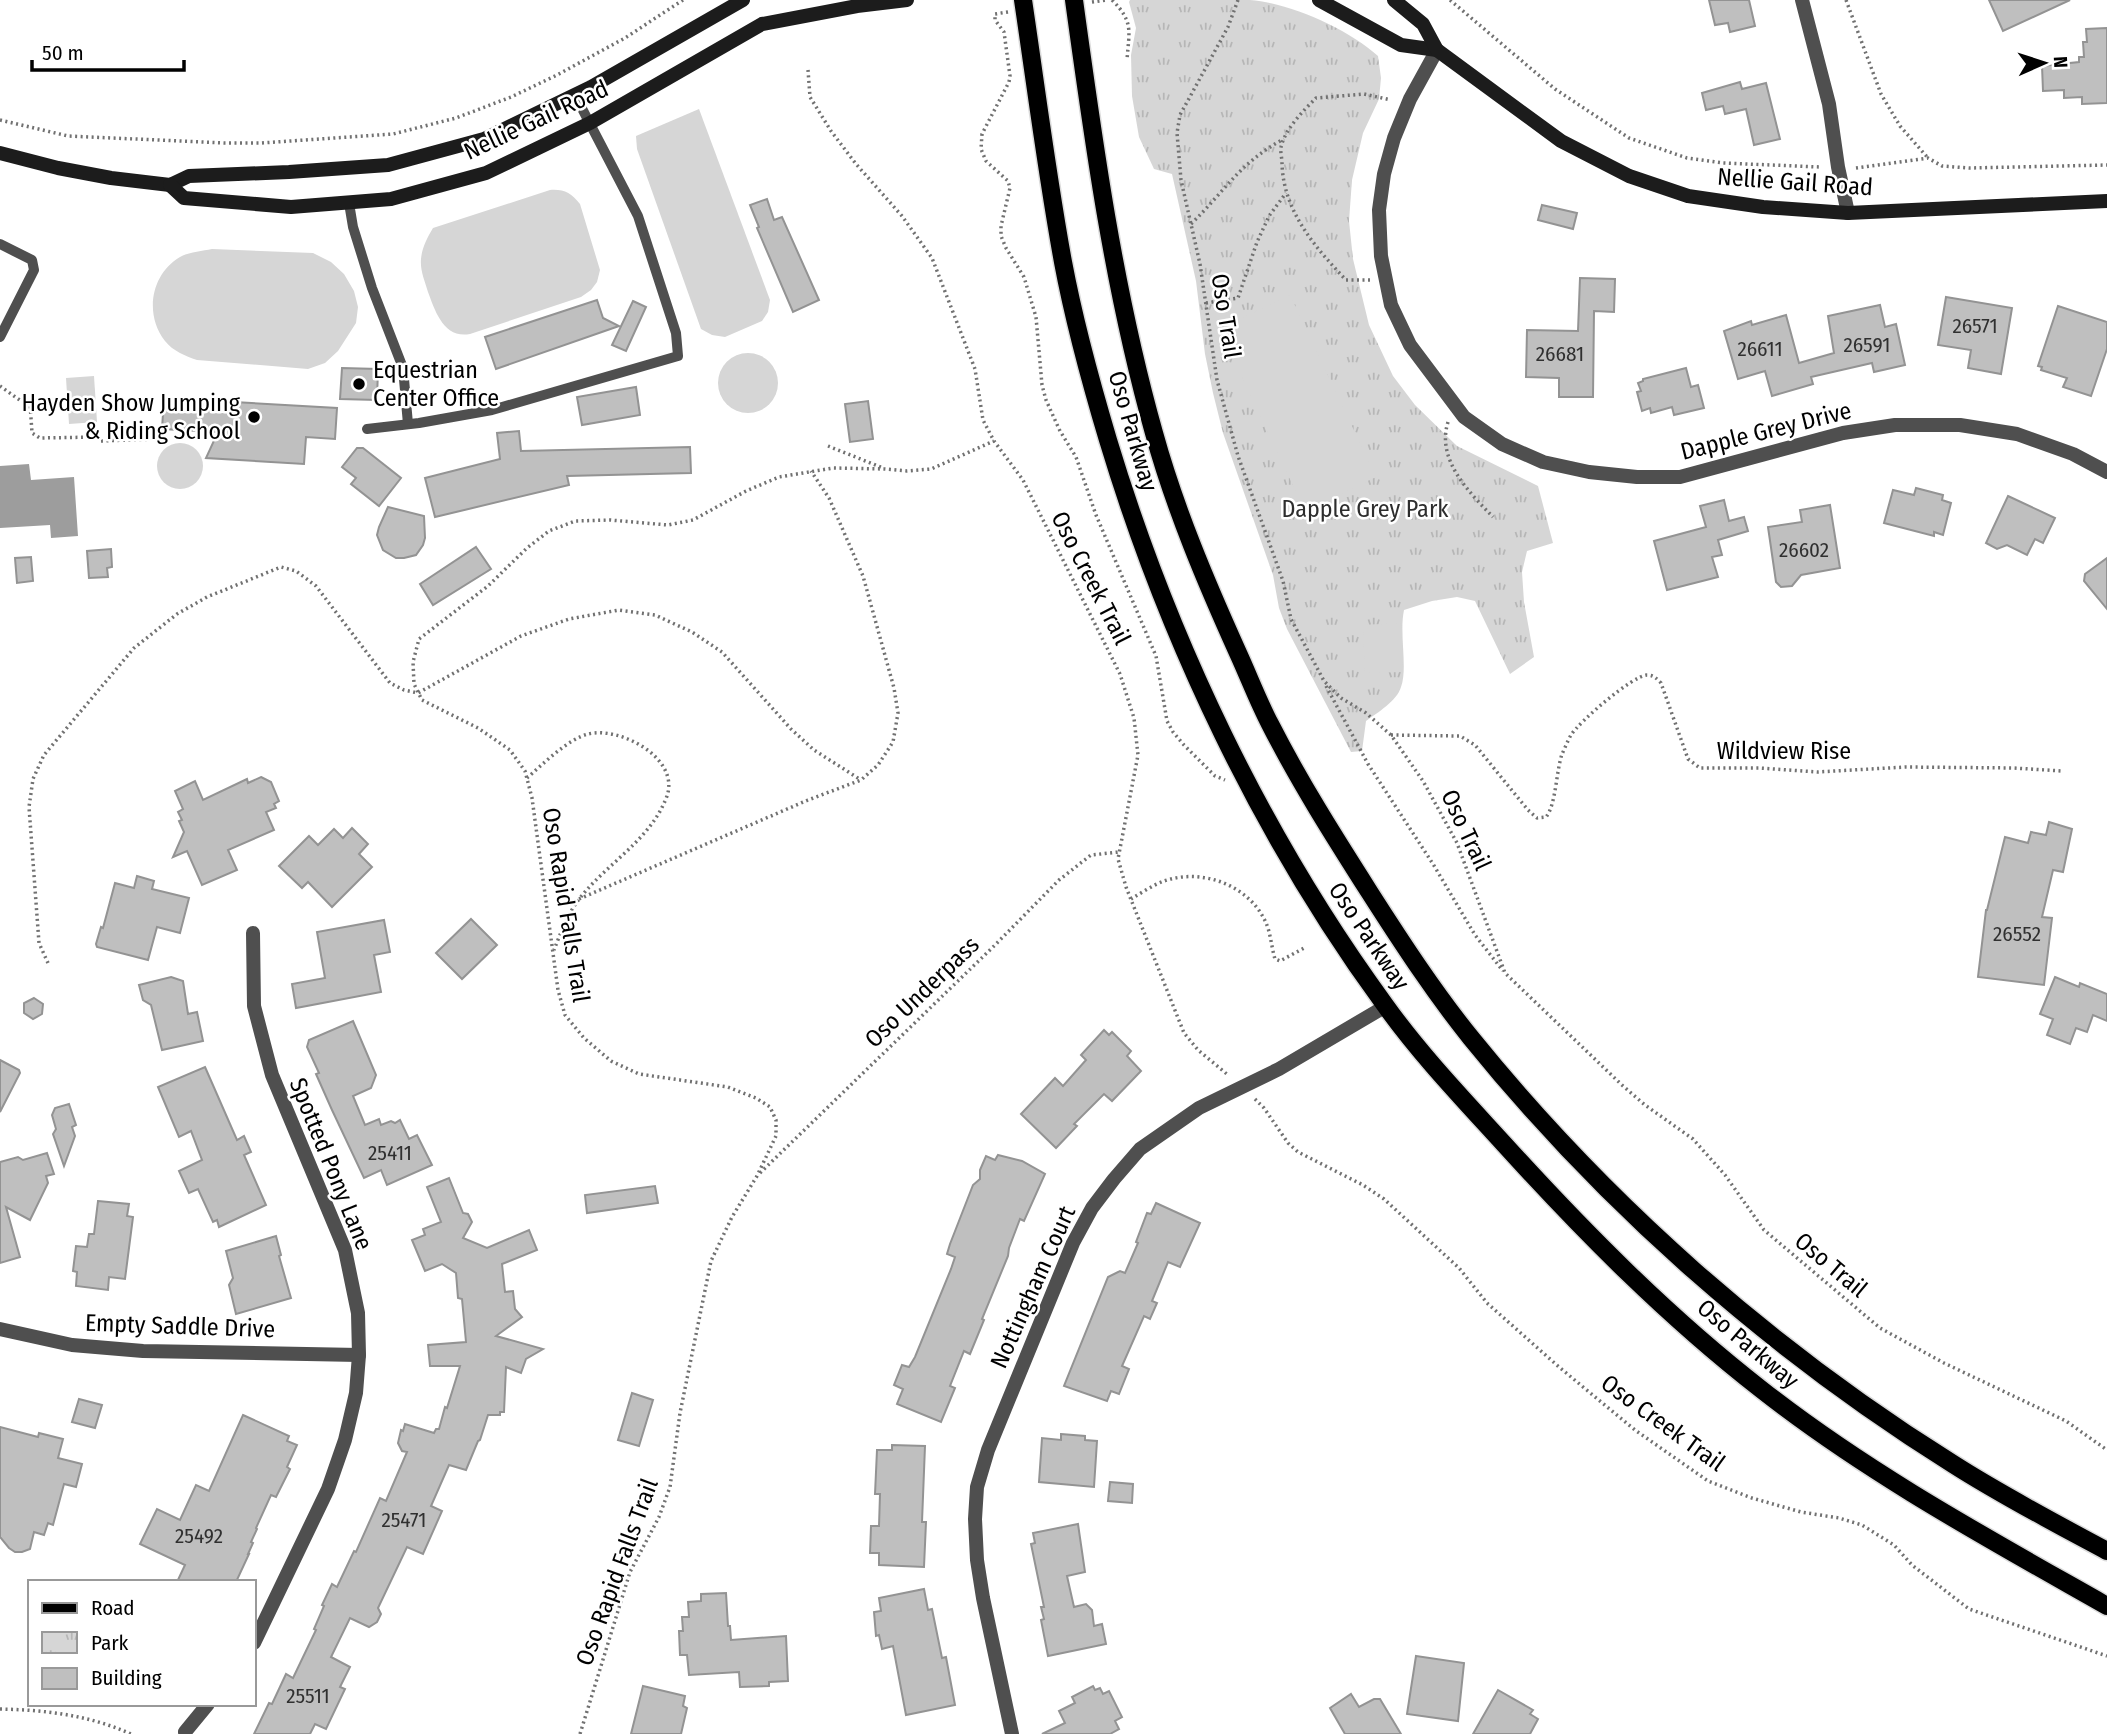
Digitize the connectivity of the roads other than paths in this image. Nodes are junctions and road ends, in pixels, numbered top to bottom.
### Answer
1 (743, 0) edge
2 (907, 0) edge
3 (1319, 0) edge
4 (1394, 0) edge
5 (1802, 0) edge
6 (1075, 2) edge
7 (1024, 5) edge
8 (1437, 50) junction
9 (575, 95) junction
10 (590, 122) junction
11 (0, 153) edge
12 (170, 185) junction
13 (2107, 201) edge
14 (349, 203) junction
15 (1848, 213) junction
16 (0, 244) edge
17 (0, 337) edge
18 (408, 424) junction
19 (367, 429) dead end
20 (2107, 472) edge
21 (253, 933) dead end
22 (1386, 1006) junction
23 (0, 1329) edge
24 (359, 1355) junction
25 (2107, 1551) edge
26 (2107, 1606) edge
27 (256, 1639) edge
28 (206, 1706) edge
29 (185, 1732) dead end
30 (1012, 1734) edge

1 - 9 street, Nellie Gail Road
2 - 10 street, Nellie Gail Road
3 - 8 street, Nellie Gail Road
4 - 8 street, Nellie Gail Road
5 - 15 street
6 - 25 main road, Oso Parkway
7 - 22 main road, Oso Parkway
8 - 15 street, Nellie Gail Road
8 - 20 street, Dapple Grey Drive
9 - 10 lane
9 - 12 street, Nellie Gail Road
10 - 14 street, Nellie Gail Road
10 - 18 lane
11 - 12 street, Nellie Gail Road
12 - 14 street, Nellie Gail Road
13 - 15 street, Nellie Gail Road
14 - 18 lane
16 - 17 lane
18 - 19 lane
21 - 24 street, Spotted Pony Lane
22 - 26 main road, Oso Parkway
22 - 30 street, Nottingham Court
23 - 24 street, Empty Saddle Drive
24 - 27 street, Spotted Pony Lane
28 - 29 street

